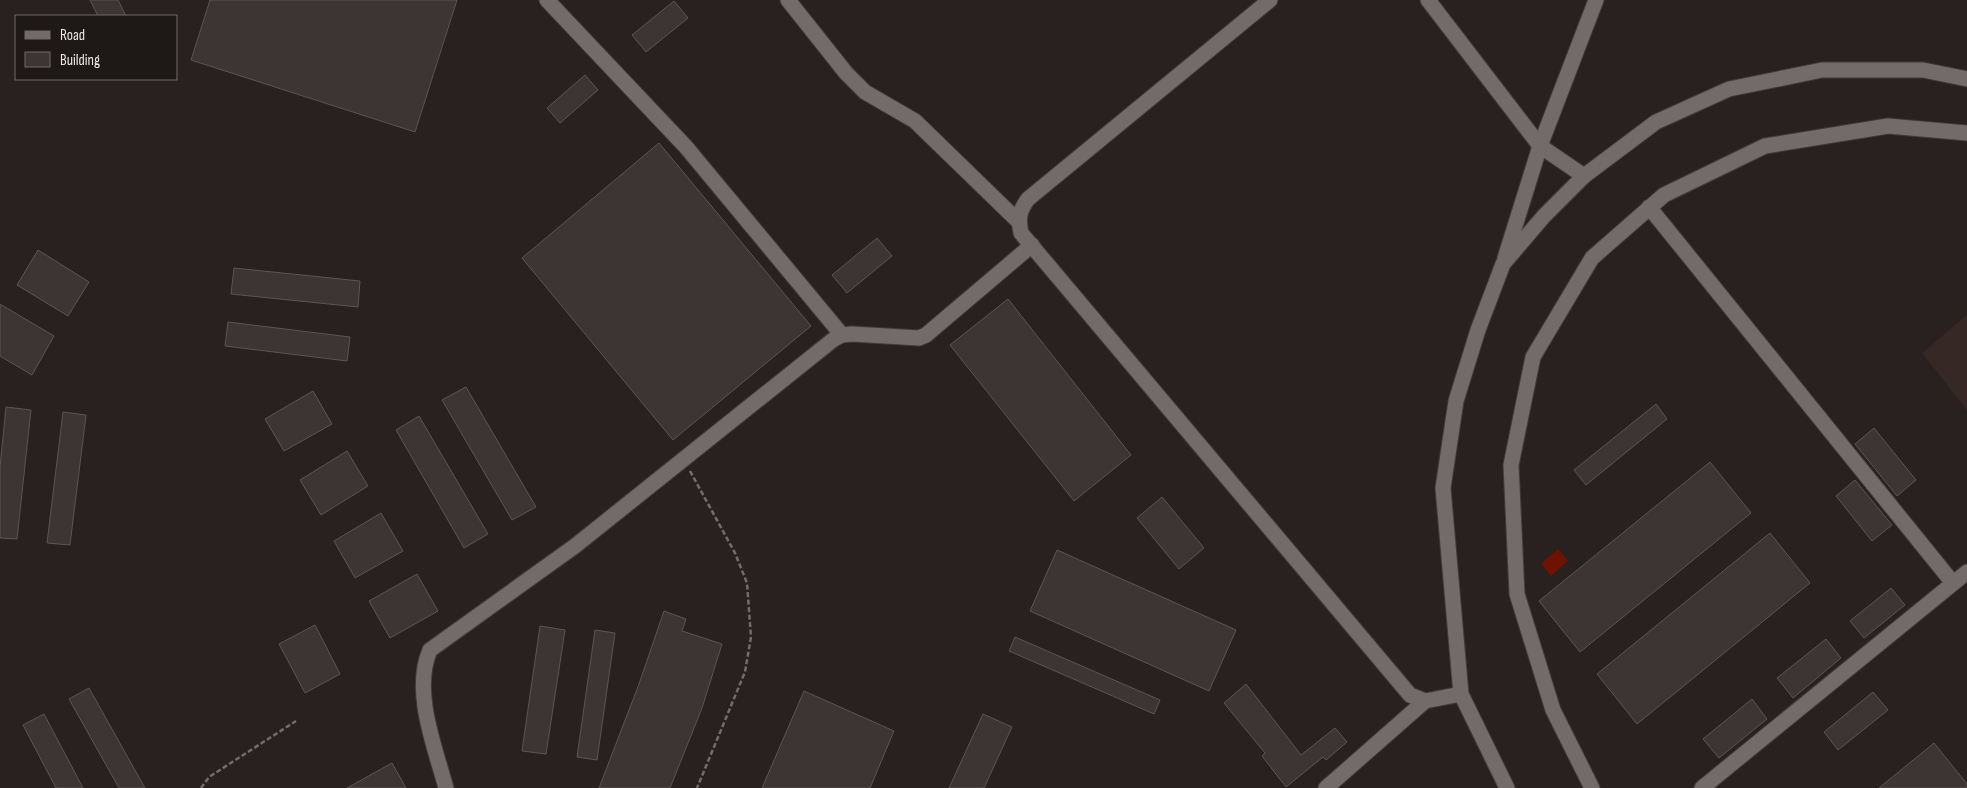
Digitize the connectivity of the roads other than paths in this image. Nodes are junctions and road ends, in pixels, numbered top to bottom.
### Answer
1 (547, 0) edge
2 (788, 0) edge
3 (1270, 0) edge
4 (1428, 0) edge
5 (1596, 0) edge
6 (1967, 79) edge
7 (1967, 133) edge
8 (1540, 146) junction
9 (1584, 176) junction
10 (1649, 208) junction
11 (1018, 221) junction
12 (1032, 245) junction
13 (1502, 264) junction
14 (842, 335) junction
15 (1967, 572) edge
16 (1952, 583) junction
17 (1461, 694) junction
18 (1425, 701) junction
19 (446, 788) edge
20 (1326, 788) edge
21 (1507, 788) edge
22 (1592, 788) edge
23 (1702, 788) edge

1 - 14 street
2 - 11 street
3 - 11 street
4 - 8 street
5 - 8 street
6 - 9 street
7 - 10 street
8 - 9 street
8 - 13 street
9 - 13 street
10 - 16 street
10 - 22 street
11 - 12 street
12 - 14 street
12 - 18 street
13 - 17 street
14 - 19 street
15 - 16 street
16 - 23 street
17 - 18 street
17 - 21 street
18 - 20 street

